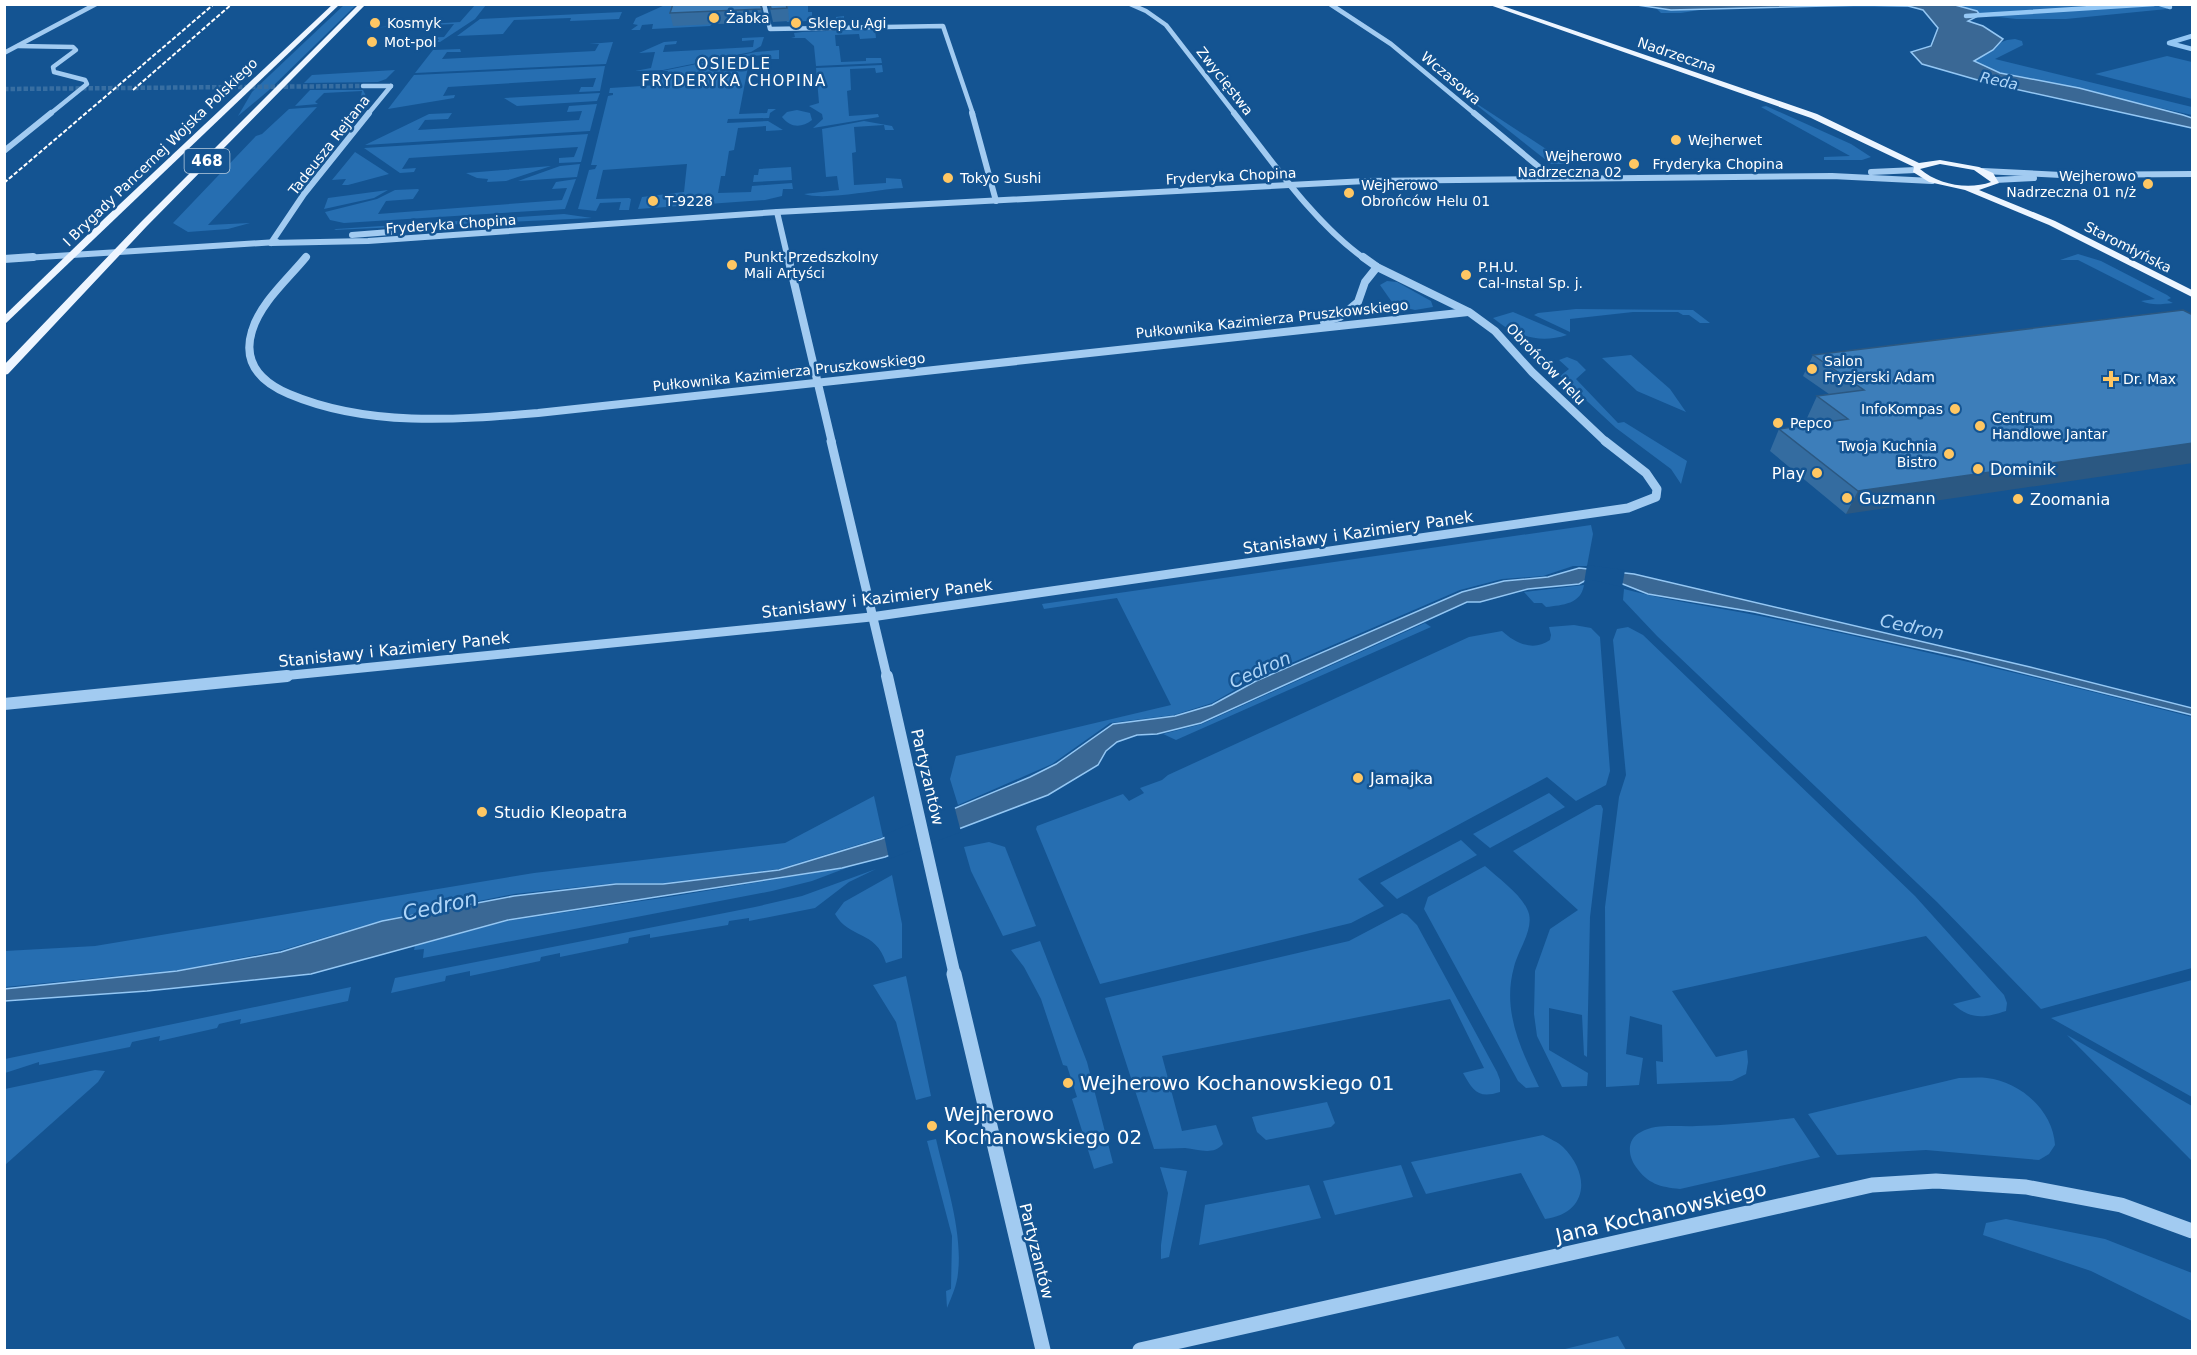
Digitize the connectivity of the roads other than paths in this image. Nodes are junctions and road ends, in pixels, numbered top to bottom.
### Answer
1 (96, 4) edge
2 (337, 4) edge
3 (363, 4) edge
4 (764, 4) edge
5 (1130, 4) edge
6 (1330, 4) edge
7 (1490, 4) edge
8 (18, 46) junction
9 (4, 53) edge
10 (363, 86) tunnel mouth
11 (1854, 134) junction
12 (4, 151) edge
13 (1908, 152) dead end
14 (1919, 155) dead end
15 (1940, 162) junction
16 (1917, 168) junction
17 (1983, 171) junction
18 (2193, 174) edge
19 (2061, 175) junction
20 (1832, 176) junction
21 (1551, 177) junction
22 (1932, 180) junction
23 (1992, 183) junction
24 (1291, 184) junction
25 (1965, 187) junction
26 (996, 201) junction
27 (777, 212) junction
28 (2052, 224) junction
29 (271, 243) junction
30 (117, 252) junction
31 (72, 254) junction
32 (306, 256) dead end
33 (4, 259) edge
34 (1377, 267) junction
35 (2193, 294) edge
36 (1469, 312) junction
37 (4, 322) edge
38 (1308, 328) junction
39 (4, 372) edge
40 (817, 382) junction
41 (1596, 434) joint
42 (871, 616) junction
43 (4, 704) edge
44 (2193, 1230) edge
45 (1043, 1350) edge
46 (1140, 1350) edge

1 - 8 street
2 - 31 main road, I Brygady Pancernej Wojska Polskiego / 468
3 - 30 main road, 468
4 - 26 street
5 - 24 street, Zwycięstwa
6 - 21 street, Wczasowa
7 - 11 main road, Nadrzeczna
8 - 9 street
8 - 12 street
10 - 29 street, Tadeusza Rejtana
11 - 13 main road, Nadrzeczna
11 - 16 main road, Nadrzeczna
14 - 15 main road
15 - 16 main road
15 - 17 main road
16 - 20 street, Fryderyka Chopina
16 - 22 main road, Nadrzeczna
17 - 19 street
17 - 23 main road, Staromłyńska
18 - 19 street
19 - 23 street
20 - 21 street, Fryderyka Chopina
20 - 22 street, Fryderyka Chopina
21 - 24 street, Fryderyka Chopina
22 - 25 main road
23 - 25 main road
23 - 28 main road, Staromłyńska
24 - 26 street, Fryderyka Chopina
24 - 34 street, Obrońców Helu
25 - 28 main road, Staromłyńska
26 - 27 street, Fryderyka Chopina
27 - 29 street, Fryderyka Chopina
27 - 40 street, Partyzantów
28 - 35 main road, Staromłyńska
29 - 30 street, Fryderyka Chopina
30 - 31 street, Fryderyka Chopina
30 - 39 main road, 468
31 - 33 street, Fryderyka Chopina
31 - 37 main road, I Brygady Pancernej Wojska Polskiego / 468
32 - 40 street, Pułkownika Kazimierza Pruszkowskiego
34 - 36 street, Obrońców Helu
34 - 38 street
36 - 38 street, Pułkownika Kazimierza Pruszkowskiego
36 - 41 street, Obrońców Helu
38 - 40 street, Pułkownika Kazimierza Pruszkowskiego
40 - 42 street, Partyzantów
41 - 42 street, Stanisławy i Kazimiery Panek
42 - 43 street, Stanisławy i Kazimiery Panek
42 - 45 street, Partyzantów
44 - 46 street, Jana Kochanowskiego

